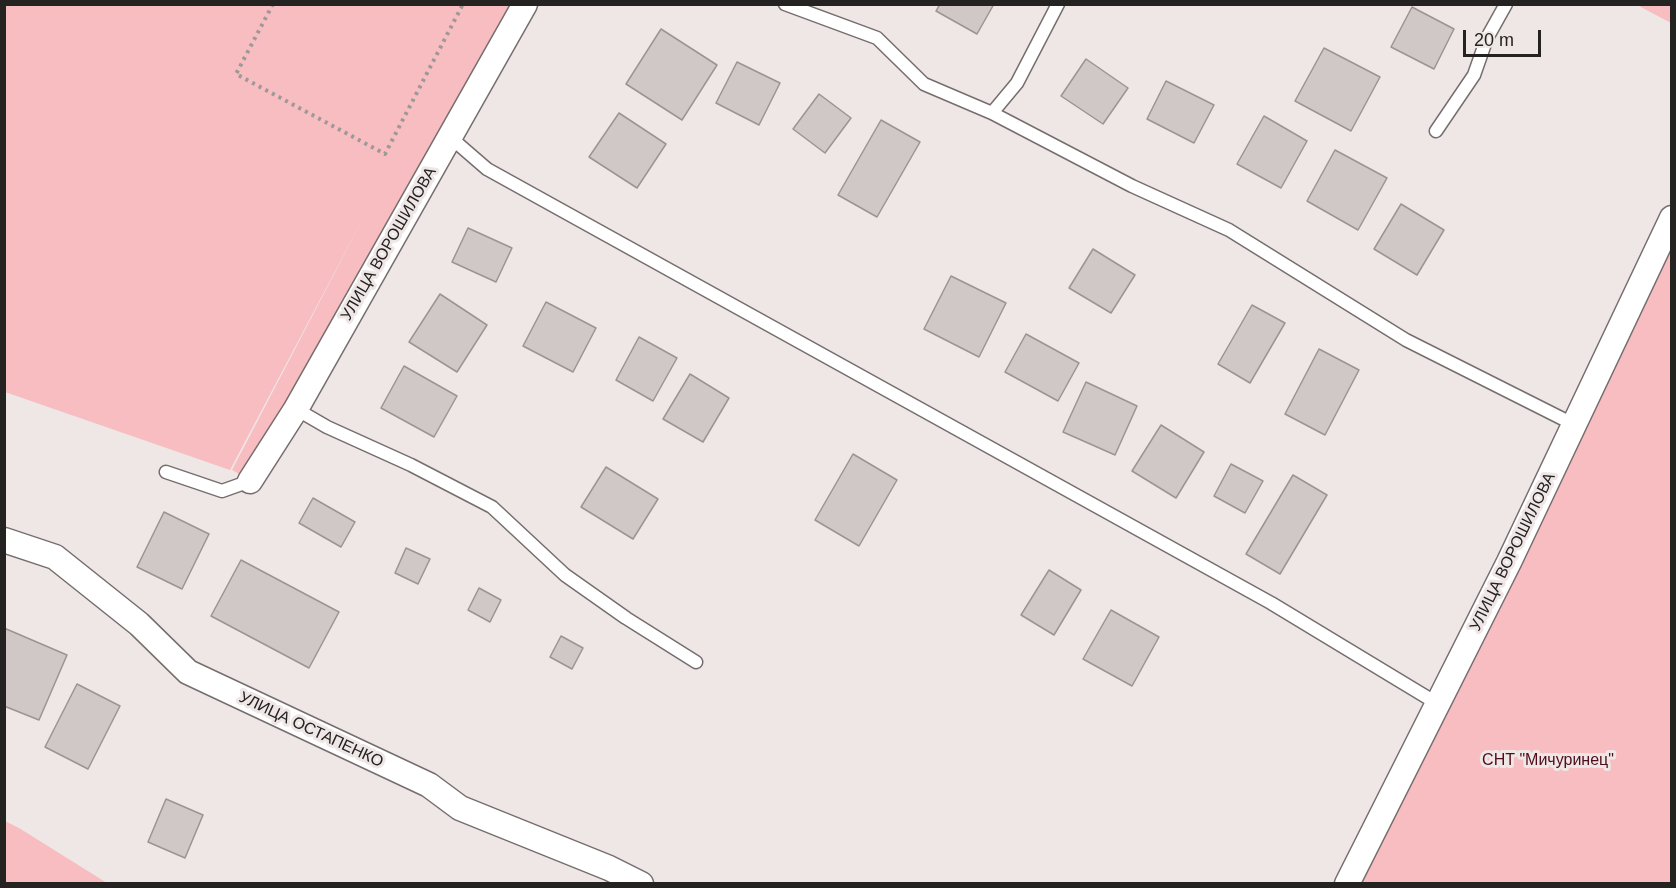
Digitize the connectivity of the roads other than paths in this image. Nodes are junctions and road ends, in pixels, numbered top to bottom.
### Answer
1 (525, 4) edge
2 (784, 4) edge
3 (1058, 4) edge
4 (1506, 4) edge
5 (992, 113) junction
6 (1436, 131) dead end
7 (450, 136) junction
8 (1671, 218) edge
9 (296, 409) junction
10 (1575, 425) junction
11 (166, 472) dead end
12 (250, 481) joint
13 (4, 540) edge
14 (696, 662) dead end
15 (1438, 704) junction
16 (641, 884) edge
17 (1347, 884) edge

1 - 7 street, УЛИЦА ВОРОШИЛОВА
2 - 5 lane
3 - 5 lane
4 - 6 lane
5 - 10 lane
7 - 9 street, УЛИЦА ВОРОШИЛОВА
7 - 15 lane
8 - 10 street, УЛИЦА ВОРОШИЛОВА
9 - 12 street, УЛИЦА ВОРОШИЛОВА
9 - 14 lane
10 - 15 street, УЛИЦА ВОРОШИЛОВА
11 - 12 lane
13 - 16 street, УЛИЦА ОСТАПЕНКО
15 - 17 street, УЛИЦА ВОРОШИЛОВА

